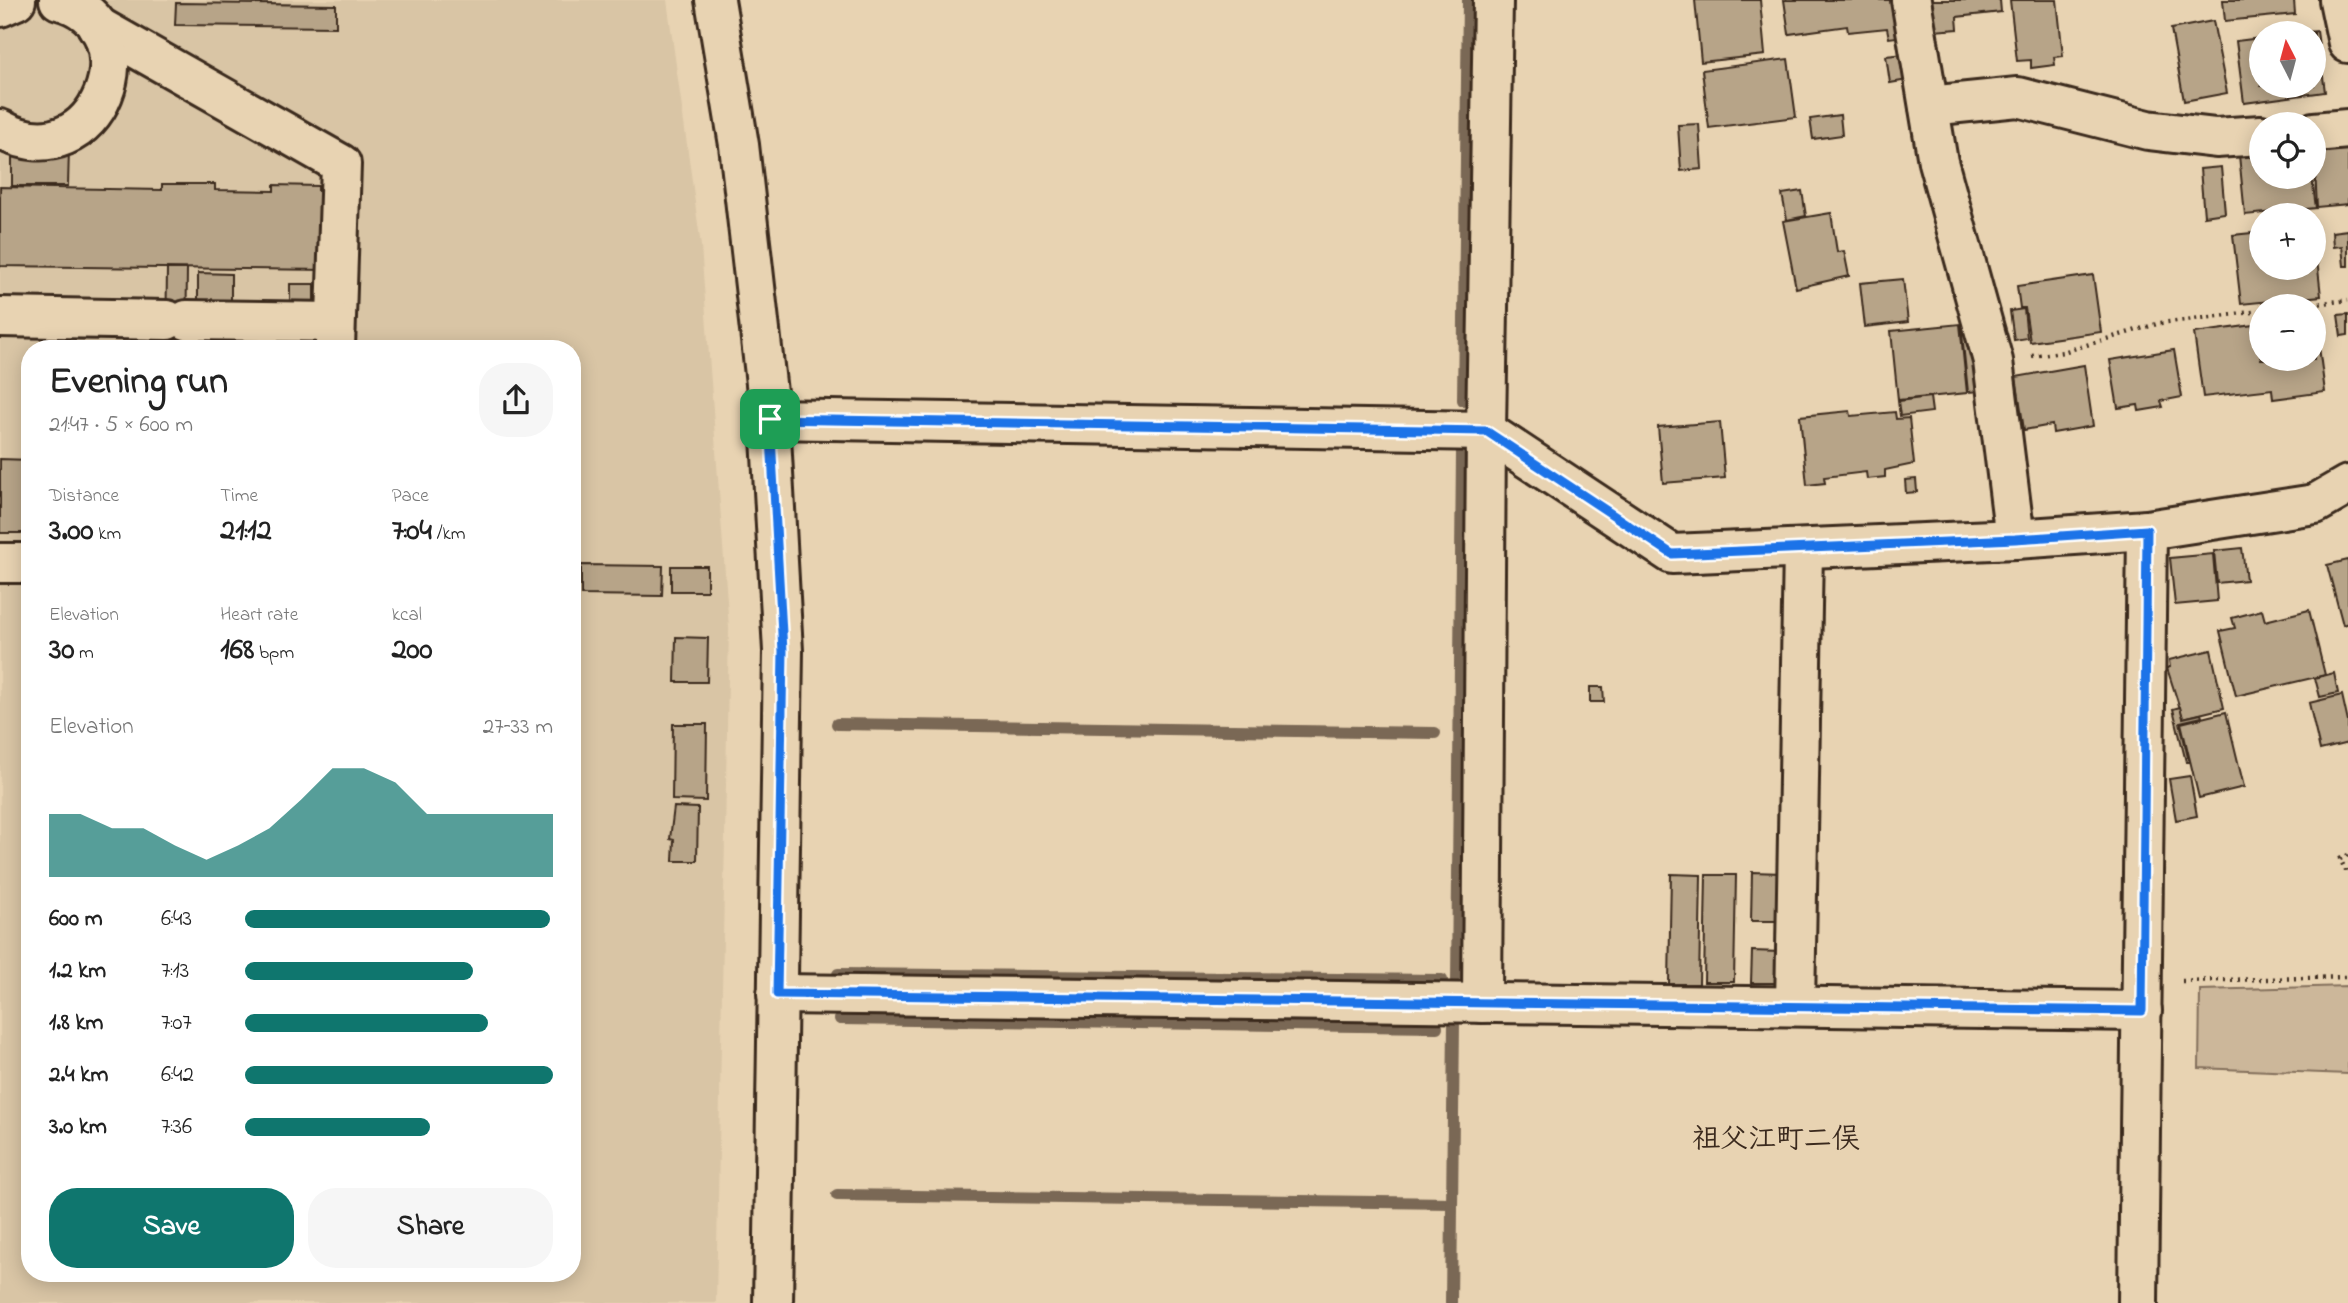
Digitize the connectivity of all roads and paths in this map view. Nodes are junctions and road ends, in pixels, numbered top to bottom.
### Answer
1 (16, 0) edge
2 (59, 0) edge
3 (715, 0) edge
4 (1493, 0) edge
5 (1911, 0) edge
6 (2339, 0) edge
7 (0, 7) edge
8 (97, 26) junction
9 (2348, 43) edge
10 (1929, 106) junction
11 (0, 129) edge
12 (2348, 129) edge
13 (2326, 131) edge
14 (2249, 136) edge
15 (2348, 300) edge
16 (2326, 303) edge
17 (2249, 312) edge
18 (0, 317) edge
19 (335, 335) edge
20 (1993, 361) junction
21 (770, 419) junction
22 (1486, 431) junction
23 (2348, 485) edge
24 (2147, 530) junction
25 (2015, 539) junction
26 (1803, 549) junction
27 (0, 563) edge
28 (21, 563) edge
29 (2348, 855) edge
30 (2348, 875) edge
31 (2348, 977) edge
32 (777, 994) junction
33 (2142, 996) junction
34 (1482, 1003) junction
35 (1795, 1006) junction
36 (773, 1303) edge
37 (2138, 1303) edge

1 - 7 street
2 - 8 street
3 - 21 street
4 - 22 street
5 - 10 street
6 - 9 street
8 - 11 street
8 - 19 street
10 - 14 street
10 - 20 street
12 - 13 street
15 - 16 path
17 - 20 path
18 - 19 street
20 - 25 street
21 - 22 street
21 - 32 street
22 - 26 street
22 - 34 street
23 - 24 street
24 - 25 street
24 - 33 street
25 - 26 street
26 - 35 street
27 - 28 street
29 - 30 path
31 - 33 path
32 - 34 street
32 - 36 street
33 - 35 street
33 - 37 street
34 - 35 street

